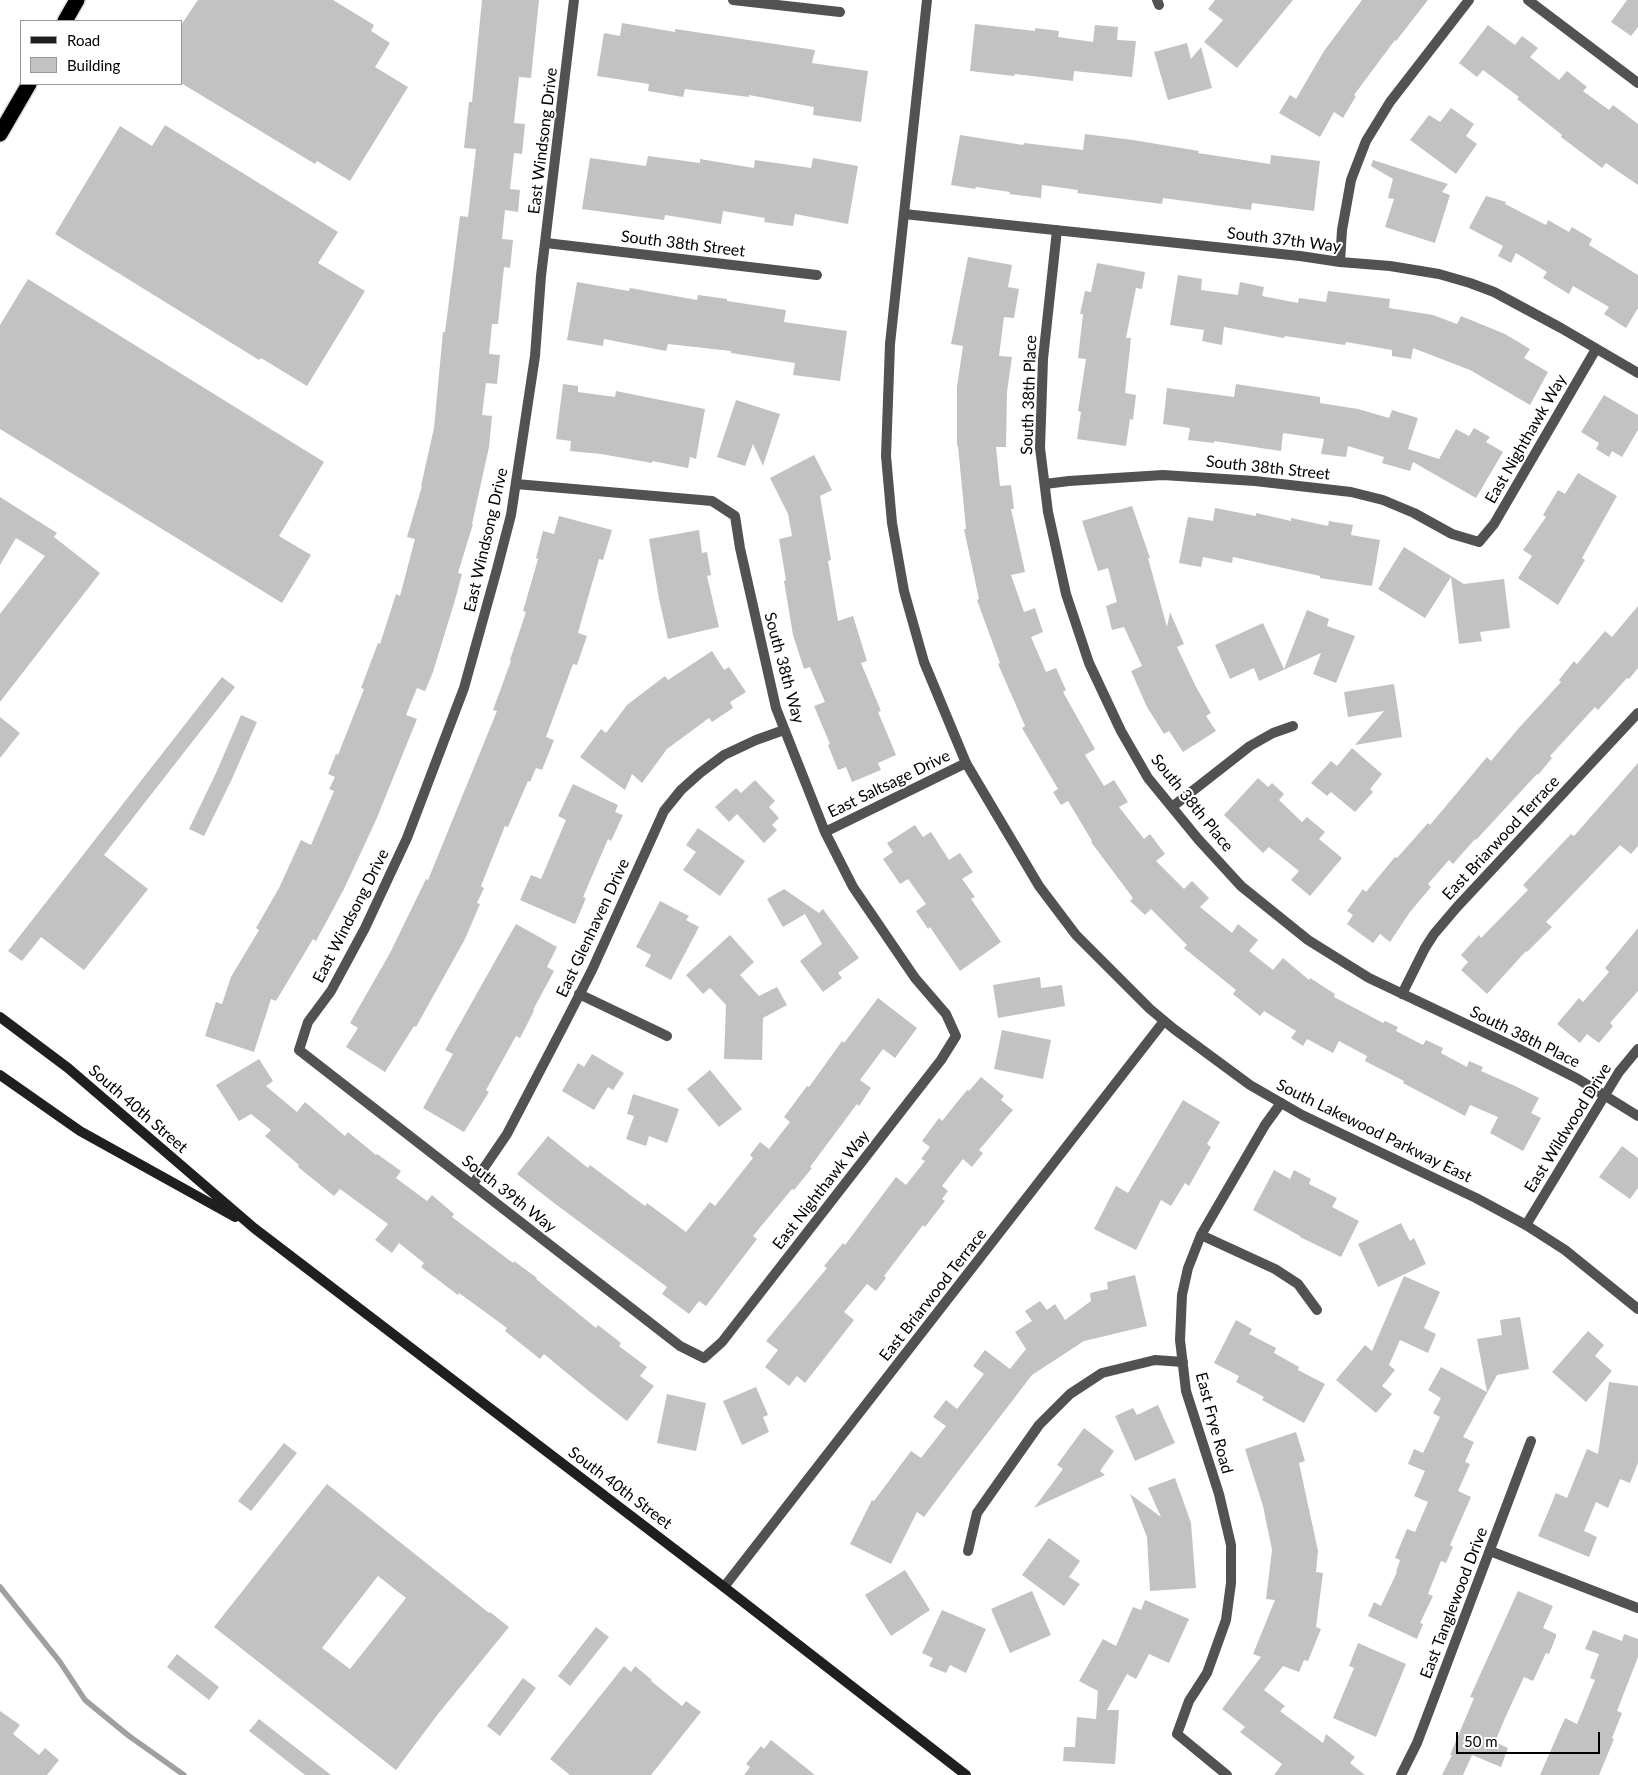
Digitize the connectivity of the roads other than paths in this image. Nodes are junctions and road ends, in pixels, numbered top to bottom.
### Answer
1 (77, 0) edge
2 (574, 0) edge
3 (733, 0) edge
4 (927, 0) edge
5 (1469, 0) edge
6 (1528, 0) edge
7 (840, 12) dead end
8 (65, 20) edge
9 (1638, 84) edge
10 (28, 85) edge
11 (0, 134) edge
12 (904, 214) junction
13 (1057, 230) junction
14 (546, 243) junction
15 (1340, 262) junction
16 (817, 275) dead end
17 (1596, 349) junction
18 (1638, 373) edge
19 (516, 484) junction
20 (1045, 484) junction
21 (1479, 542) joint
22 (1638, 713) edge
23 (1292, 726) dead end
24 (784, 730) junction
25 (966, 762) junction
26 (1172, 807) junction
27 (825, 832) junction
28 (580, 994) junction
29 (1402, 994) junction
30 (0, 1017) edge
31 (1164, 1021) junction
32 (666, 1036) dead end
33 (956, 1036) joint
34 (1638, 1049) edge
35 (299, 1050) joint
36 (0, 1075) edge
37 (1604, 1095) junction
38 (1280, 1103) junction
39 (1638, 1116) edge
40 (473, 1184) junction
41 (1526, 1226) junction
42 (254, 1228) junction
43 (1201, 1235) junction
44 (1638, 1309) edge
45 (1317, 1310) dead end
46 (704, 1358) joint
47 (1183, 1362) junction
48 (1531, 1441) dead end
49 (968, 1551) dead end
50 (1490, 1551) junction
51 (724, 1587) junction
52 (1638, 1608) edge
53 (966, 1775) edge
54 (1227, 1775) edge
55 (1401, 1775) edge

1 - 8 highway
2 - 14 street, East Windsong Drive
3 - 7 street
4 - 12 street, South Lakewood Parkway East
5 - 15 street
6 - 9 street
10 - 11 highway
12 - 13 street, South 37th Way
12 - 25 street, South Lakewood Parkway East
13 - 15 street, South 37th Way
13 - 20 street, South 38th Place
14 - 16 street, South 38th Street
14 - 19 street, East Windsong Drive
15 - 17 street, South 37th Way
17 - 18 street, South 37th Way
17 - 21 street, East Nighthawk Way
19 - 24 street, South 38th Way
19 - 35 street, East Windsong Drive
20 - 21 street, South 38th Street
20 - 26 street, South 38th Place
22 - 29 street, East Briarwood Terrace
23 - 26 street
24 - 27 street, South 38th Way
24 - 28 street, East Glenhaven Drive
25 - 27 street, East Saltsage Drive
25 - 31 street, South Lakewood Parkway East
26 - 29 street, South 38th Place
27 - 33 street, South 38th Way
28 - 32 street
28 - 40 street, East Glenhaven Drive
29 - 37 street, South 38th Place
30 - 42 main road, South 40th Street
31 - 38 street, South Lakewood Parkway East
31 - 51 street, East Briarwood Terrace
33 - 46 street, East Nighthawk Way
34 - 37 street, East Wildwood Drive
35 - 40 street, South 39th Way
36 - 42 main road, South 40th Street
37 - 39 street, South 38th Place
37 - 41 street, East Wildwood Drive
38 - 41 street, South Lakewood Parkway East
38 - 43 street, East Frye Road
40 - 46 street, South 39th Way
41 - 44 street, South Lakewood Parkway East
42 - 51 main road, South 40th Street
43 - 45 street
43 - 47 street, East Frye Road
47 - 49 street
47 - 54 street, East Frye Road
48 - 50 street, East Tanglewood Drive
50 - 52 street
50 - 55 street, East Tanglewood Drive
51 - 53 main road, South 40th Street

